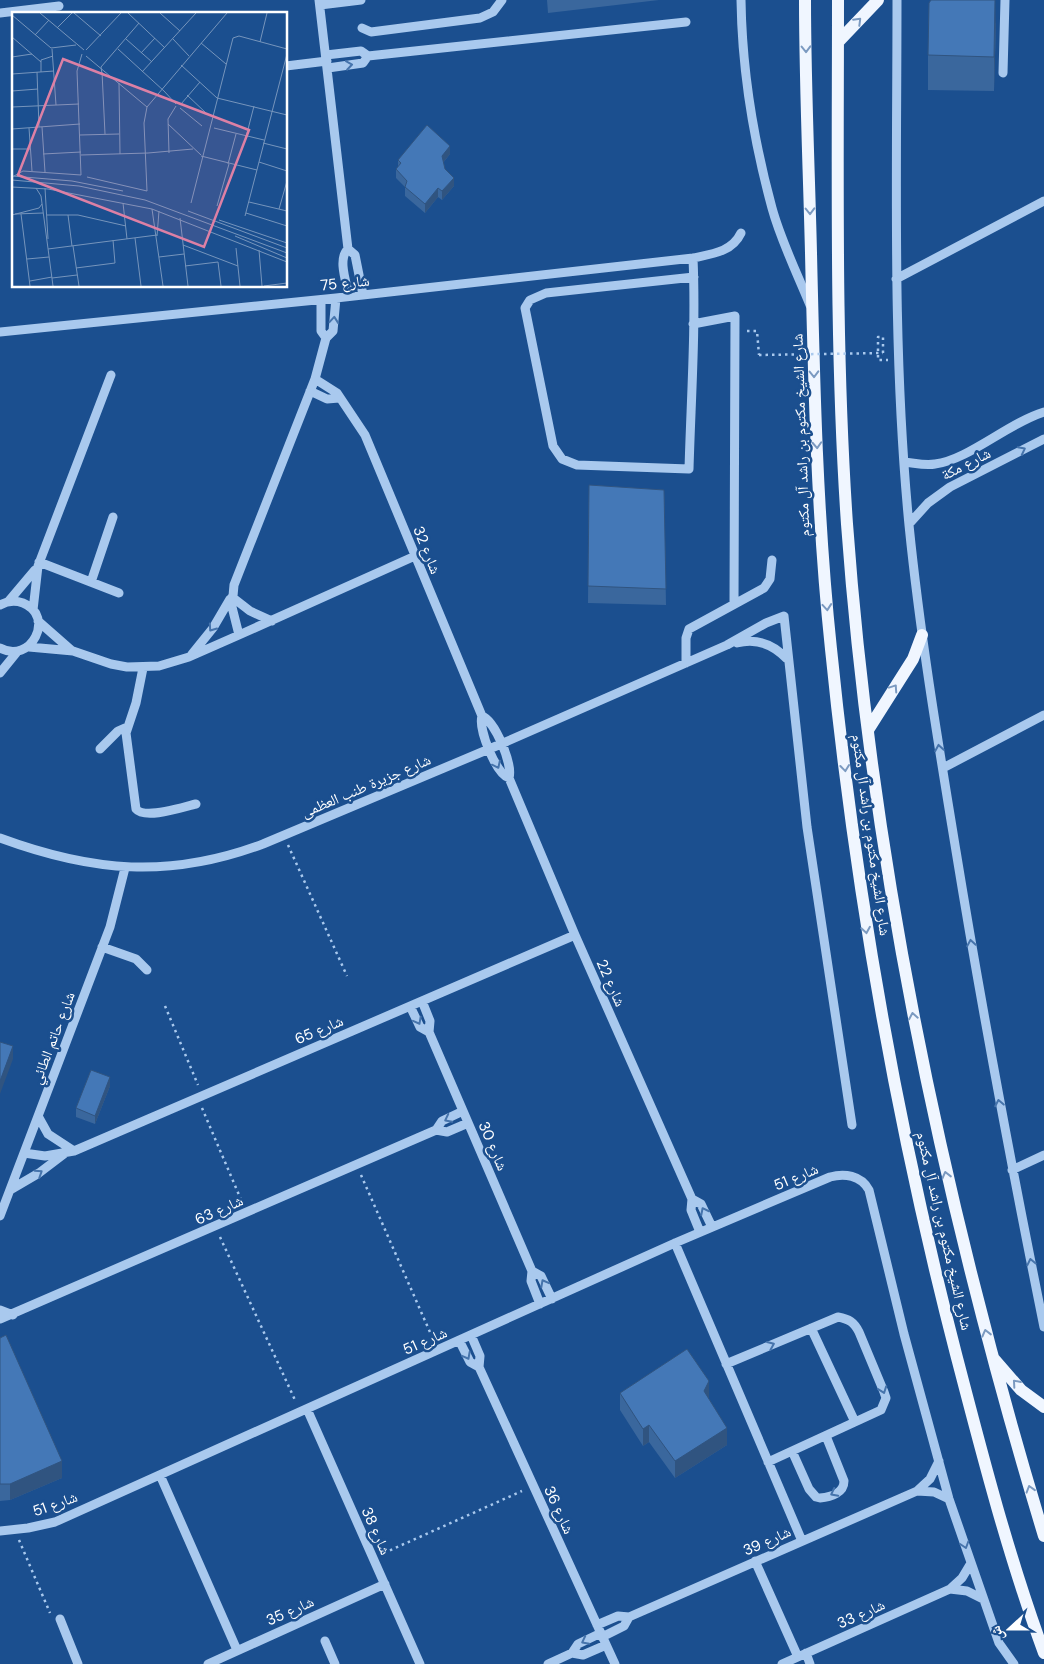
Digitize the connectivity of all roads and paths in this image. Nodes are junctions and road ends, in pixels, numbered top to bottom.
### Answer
1 (361, 0) edge
2 (502, 0) edge
3 (741, 0) edge
4 (838, 0) edge
5 (878, 0) edge
6 (897, 0) edge
7 (1006, 0) edge
8 (319, 2) edge
9 (805, 2) edge
10 (59, 7) edge
11 (0, 13) edge
12 (686, 22) dead end
13 (362, 28) dead end
14 (838, 42) junction
15 (368, 56) junction
16 (327, 61) junction
17 (288, 66) edge
18 (1003, 73) dead end
19 (1044, 201) edge
20 (741, 233) dead end
21 (348, 250) junction
22 (693, 258) junction
23 (694, 277) junction
24 (896, 279) junction
25 (362, 295) junction
26 (349, 296) junction
27 (336, 298) junction
28 (321, 300) junction
29 (812, 311) junction
30 (693, 324) junction
31 (757, 331) dead end
32 (0, 332) edge
33 (326, 338) junction
34 (878, 360) dead end
35 (111, 376) dead end
36 (315, 379) junction
37 (310, 391) junction
38 (339, 398) junction
39 (1044, 412) edge
40 (1044, 440) edge
41 (904, 462) junction
42 (113, 517) dead end
43 (909, 524) junction
44 (415, 556) junction
45 (772, 560) dead end
46 (38, 564) junction
47 (91, 582) junction
48 (119, 593) dead end
49 (232, 597) junction
50 (4, 603) edge
51 (734, 604) junction
52 (33, 610) junction
53 (38, 621) junction
54 (272, 621) junction
55 (239, 635) junction
56 (922, 635) junction
57 (727, 645) junction
58 (29, 647) junction
59 (0, 648) edge
60 (73, 651) junction
61 (17, 652) junction
62 (189, 657) junction
63 (787, 659) junction
64 (686, 663) junction
65 (143, 668) junction
66 (0, 673) edge
67 (482, 716) junction
68 (1044, 716) edge
69 (127, 727) junction
70 (868, 730) junction
71 (501, 744) junction
72 (100, 749) dead end
73 (489, 749) junction
74 (942, 768) junction
75 (509, 778) junction
76 (196, 804) dead end
77 (284, 836) junction
78 (0, 838) edge
79 (125, 868) junction
80 (575, 935) junction
81 (102, 948) junction
82 (147, 970) dead end
83 (347, 976) dead end
84 (422, 1001) junction
85 (165, 1006) dead end
86 (410, 1006) junction
87 (429, 1032) junction
88 (200, 1096) junction
89 (463, 1112) junction
90 (38, 1116) junction
91 (468, 1123) junction
92 (852, 1125) dead end
93 (436, 1130) junction
94 (70, 1152) junction
95 (24, 1153) junction
96 (1044, 1155) edge
97 (356, 1165) junction
98 (1012, 1170) junction
99 (10, 1190) junction
100 (692, 1199) junction
101 (247, 1213) junction
102 (0, 1216) edge
103 (216, 1227) junction
104 (712, 1227) junction
105 (700, 1232) junction
106 (675, 1244) junction
107 (532, 1271) junction
108 (552, 1298) junction
109 (540, 1304) junction
110 (1, 1317) edge
111 (1044, 1327) edge
112 (812, 1328) junction
113 (471, 1335) junction
114 (459, 1340) junction
115 (437, 1350) junction
116 (991, 1355) junction
117 (726, 1364) junction
118 (479, 1367) junction
119 (1044, 1407) edge
120 (303, 1410) junction
121 (855, 1422) junction
122 (826, 1436) junction
123 (792, 1451) junction
124 (939, 1461) junction
125 (768, 1462) junction
126 (160, 1474) junction
127 (533, 1486) junction
128 (917, 1491) junction
129 (950, 1499) junction
130 (14, 1530) junction
131 (0, 1531) edge
132 (1044, 1536) edge
133 (802, 1541) junction
134 (373, 1558) junction
135 (755, 1561) junction
136 (971, 1563) junction
137 (385, 1584) junction
138 (950, 1589) junction
139 (983, 1599) junction
140 (60, 1619) joint
141 (602, 1635) junction
142 (325, 1640) dead end
143 (998, 1643) junction
144 (237, 1650) junction
145 (1044, 1653) edge
146 (798, 1658) edge
147 (78, 1664) edge
148 (208, 1664) edge
149 (335, 1664) edge
150 (420, 1664) edge
151 (548, 1664) edge
152 (615, 1664) edge
153 (782, 1664) edge
154 (810, 1664) edge
155 (1006, 1664) edge
156 (1014, 1664) edge

1 - 8 street
2 - 13 street
3 - 29 street
4 - 14 main road, شارع الشيخ مكتوم بن راشد آل مكتوم
14 -> 5 main road
6 - 24 street
7 - 18 street
8 - 16 street
9 -> 29 main road, شارع الشيخ مكتوم بن راشد آل مكتوم
10 - 11 street
12 - 15 street
14 - 70 main road, شارع الشيخ مكتوم بن راشد آل مكتوم
15 - 16 street
16 -> 15 street
16 - 17 street
16 - 21 street
19 - 24 street
20 - 22 street, شارع 75
21 - 25 street
21 - 26 street
22 - 23 street
22 - 25 street, شارع 75
23 - 30 street
23 - 30 street
24 - 41 street
25 - 26 street, شارع 75
26 - 27 street, شارع 75
27 - 28 street, شارع 75
33 -> 27 street
28 - 32 street, شارع 75
28 - 33 street
29 -> 145 main road, شارع الشيخ مكتوم بن راشد آل مكتوم
30 - 51 street
31 - 34 path, bridge
33 - 36 street
35 - 46 street
36 - 37 street
36 - 38 street, شارع 32
37 - 38 street
37 - 49 street
38 - 44 street, شارع 32
39 - 41 street, شارع مكة
43 -> 40 street, شارع مكة
41 - 43 street
42 - 47 street
43 - 56 street
44 - 54 street
44 - 67 street, شارع 32
45 - 51 street
46 - 47 street
46 - 50 street
46 - 52 street
47 - 48 street
49 - 54 street
49 - 55 street
49 -> 62 street
50 - 52 street
51 - 64 street
52 - 53 street
53 - 58 street
53 - 60 street
54 - 55 street
55 - 62 street
70 -> 56 main road
74 -> 56 street
57 - 63 street, شارع جزيرة طنب العظمى
57 - 63 street, شارع جزيرة طنب العظمى
57 - 64 street, شارع جزيرة طنب العظمى
58 - 60 street
58 - 61 street
59 - 61 street
60 - 65 street
61 - 66 street
62 - 65 street
63 - 92 street
64 - 71 street, شارع جزيرة طنب العظمى
65 - 69 street
67 - 71 street, شارع 32
67 - 73 street, شارع 32
68 - 74 street
69 - 72 street
69 - 76 street
116 -> 70 main road, شارع الشيخ مكتوم بن راشد آل مكتوم
71 - 73 street, شارع جزيرة طنب العظمى
71 - 75 street, شارع 22
73 -> 75 street, شارع 22
73 - 77 street, شارع جزيرة طنب العظمى
98 -> 74 street
75 - 80 street, شارع 22
77 - 79 street, شارع جزيرة طنب العظمى
77 - 83 path
78 - 79 street, شارع جزيرة طنب العظمى
79 - 81 street, شارع حاتم الطائي
80 - 84 street, شارع 65
80 - 100 street, شارع 22
81 - 82 street
81 - 90 street, شارع حاتم الطائي
84 - 86 street, شارع 65
84 - 87 street, شارع 30
85 - 88 path
86 -> 87 street, شارع 30
86 - 88 street, شارع 65
87 - 89 street, شارع 30
88 - 94 street, شارع 65
88 - 101 path
89 - 91 street, شارع 30
89 -> 93 street, شارع 63
90 - 94 street
90 - 95 street, شارع حاتم الطائي
91 - 93 street, شارع 63
91 - 107 street, شارع 30
93 - 97 street, شارع 63
94 - 95 street, شارع 65
99 -> 94 street, شارع 65
95 - 99 street, شارع حاتم الطائي
96 - 98 street
97 - 101 street, شارع 63
97 - 115 path
111 -> 98 street
99 - 102 street, شارع حاتم الطائي
104 -> 100 street, شارع 22
100 - 105 street, شارع 22
101 - 103 street, شارع 63
103 - 110 street, شارع 63
103 - 120 path
104 - 105 street, شارع 51
104 - 124 street, شارع 51
105 - 106 street, شارع 51
106 - 108 street, شارع 51
106 - 117 street
108 -> 107 street, شارع 30
107 - 109 street, شارع 30
108 - 109 street, شارع 51
109 - 113 street, شارع 51
117 -> 112 street
112 - 121 street
112 -> 121 street
113 - 114 street, شارع 51
113 - 118 street, شارع 36
114 - 115 street, شارع 51
114 -> 118 street, شارع 36
115 - 120 street, شارع 51
119 -> 116 main road
132 -> 116 main road, شارع الشيخ مكتوم بن راشد آل مكتوم
117 - 125 street
118 - 127 street, شارع 36
120 - 126 street, شارع 51
120 - 134 street, شارع 38
121 - 122 street
122 - 123 street
122 -> 123 street
123 - 125 street
124 - 128 street, شارع 39
124 - 129 street
125 - 133 street
126 - 130 street, شارع 51
126 - 144 street
127 - 134 path
127 - 141 street, شارع 36
128 - 129 street
128 - 133 street, شارع 39
129 -> 136 street
130 - 131 street, شارع 51
130 - 140 path
133 - 135 street, شارع 39
134 - 137 street, شارع 38
135 - 141 street, شارع 39
135 - 146 street
136 - 138 street, شارع 33
136 - 139 street
137 - 144 street, شارع 35
137 - 150 street, شارع 38
138 - 139 street
138 - 146 street, شارع 33
139 - 143 street
140 - 147 street
141 - 151 street, شارع 39
141 - 152 street, شارع 36
142 - 149 street
143 - 155 street
143 - 156 street
144 - 148 street, شارع 35
146 - 153 street, شارع 33
146 - 154 street

